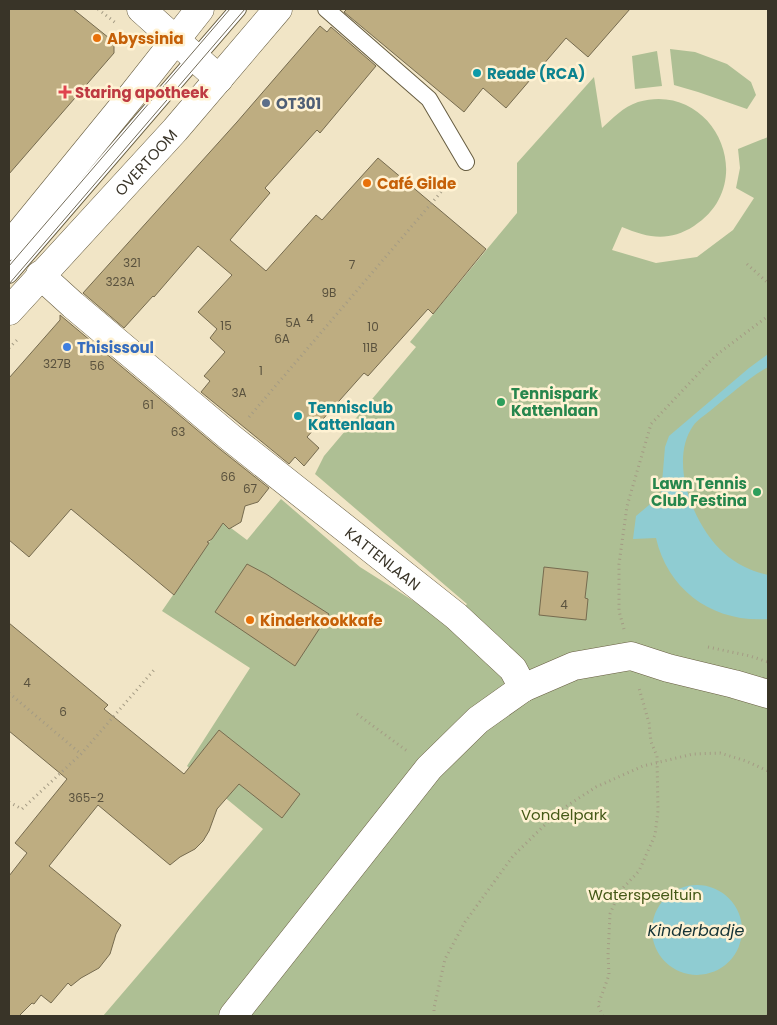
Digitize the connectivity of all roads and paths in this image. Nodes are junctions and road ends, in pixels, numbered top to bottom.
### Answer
1 (141, 9) edge
2 (200, 9) edge
3 (238, 9) edge
4 (278, 9) edge
5 (330, 10) edge
6 (125, 31) dead end
7 (176, 40) junction
8 (133, 56) dead end
9 (196, 58) junction
10 (219, 79) junction
11 (466, 162) joint
12 (9, 246) edge
13 (747, 264) dead end
14 (9, 275) edge
15 (40, 275) junction
16 (768, 283) edge
17 (9, 311) edge
18 (768, 316) edge
19 (231, 438) junction
20 (622, 538) dead end
21 (154, 670) dead end
22 (523, 688) junction
23 (9, 693) edge
24 (768, 694) edge
25 (357, 714) dead end
26 (651, 742) dead end
27 (81, 754) junction
28 (657, 762) junction
29 (429, 768) junction
30 (768, 771) edge
31 (9, 802) edge
32 (233, 1016) edge
33 (434, 1016) edge
34 (603, 1016) edge

1 - 7 street
2 - 7 street
3 - 9 lane, OVERTOOM
4 - 10 street, OVERTOOM
5 - 11 lane
6 - 8 path
7 - 9 street
7 - 12 street
9 - 10 street
9 - 14 lane, OVERTOOM
10 - 15 street, OVERTOOM
11 - 19 path
13 - 16 path
15 - 17 street, OVERTOOM
15 - 19 street, KATTENLAAN
18 - 20 path
19 - 22 street, KATTENLAAN
21 - 27 path
22 - 24 street
22 - 29 street
23 - 27 path
25 - 29 path
26 - 28 path
27 - 31 path
28 - 30 path
28 - 33 path
28 - 34 path
29 - 32 street

